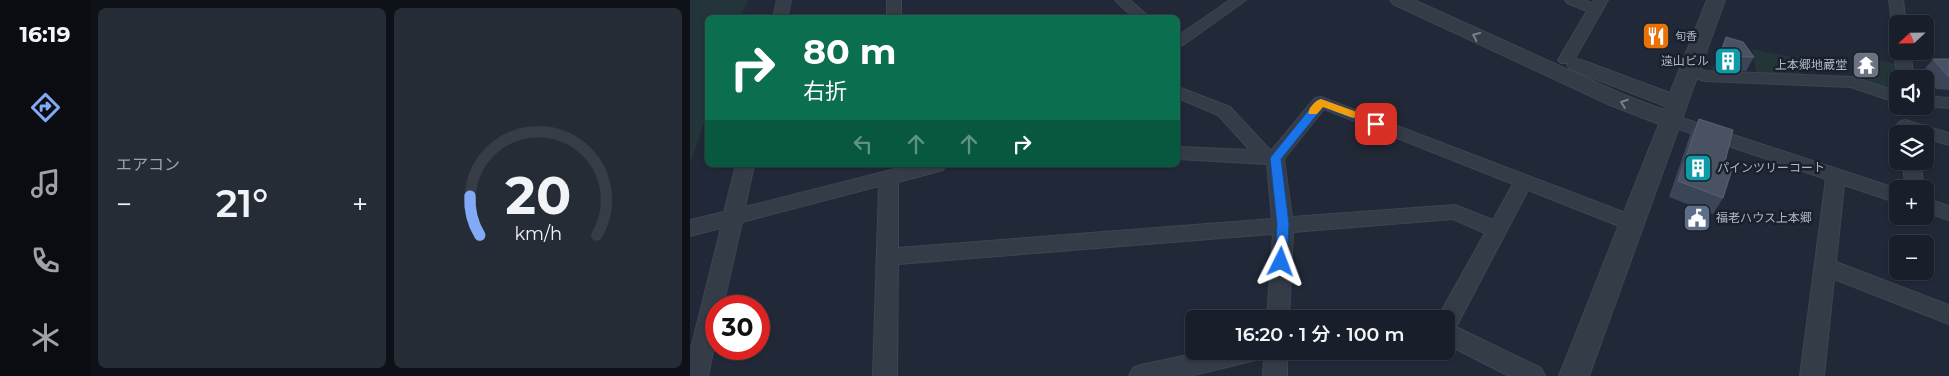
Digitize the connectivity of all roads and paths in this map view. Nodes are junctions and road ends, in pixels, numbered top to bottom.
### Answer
1 (784, 0) edge
2 (894, 0) edge
3 (1122, 0) edge
4 (1238, 0) edge
5 (1399, 0) edge
6 (1432, 0) edge
7 (1572, 0) edge
8 (1716, 0) edge
9 (1896, 0) edge
10 (1598, 5) edge
11 (781, 15) edge
12 (894, 15) edge
13 (1140, 15) edge
14 (1898, 15) edge
15 (1180, 41) edge
16 (1561, 66) junction
17 (1689, 71) junction
18 (1180, 93) edge
19 (1889, 95) edge
20 (1934, 102) edge
21 (1949, 103) edge
22 (1673, 111) junction
23 (1934, 136) edge
24 (1949, 139) edge
25 (1180, 153) edge
26 (1271, 158) junction
27 (745, 167) edge
28 (926, 167) edge
29 (891, 173) edge
30 (1836, 175) junction
31 (1524, 181) junction
32 (1889, 193) edge
33 (1934, 208) edge
34 (1949, 213) edge
35 (733, 217) junction
36 (1283, 224) junction
37 (1632, 224) junction
38 (690, 228) edge
39 (1498, 230) junction
40 (888, 257) junction
41 (1825, 267) junction
42 (1278, 310) edge
43 (1454, 310) edge
44 (1949, 314) edge
45 (1455, 337) edge
46 (1215, 360) edge
47 (1276, 360) edge
48 (696, 376) edge
49 (885, 376) edge
50 (1141, 376) edge
51 (1275, 376) edge
52 (1533, 376) edge
53 (1574, 376) edge
54 (1812, 376) edge

1 - 11 street
2 - 12 street
3 - 13 street
4 - 15 street
16 -> 5 street
6 - 16 street
7 - 10 street
8 - 17 street
9 - 14 street
10 - 16 street
16 - 22 street
17 - 19 street
17 - 22 street
18 - 26 street
20 - 21 street
22 - 30 street
22 - 37 street
23 - 24 street
25 - 26 street
26 - 31 street
26 - 36 street
27 - 35 street
28 - 29 street
29 - 35 street
29 - 40 street
30 - 32 street
30 - 41 street
31 - 37 street
31 - 39 street
33 - 34 street
35 - 38 street
35 - 48 street
36 - 39 street
36 - 40 street
36 - 42 street
37 - 53 street
39 - 43 street
40 - 49 street
41 - 44 street
41 - 54 street
45 - 52 street
46 - 50 street
47 - 51 street

